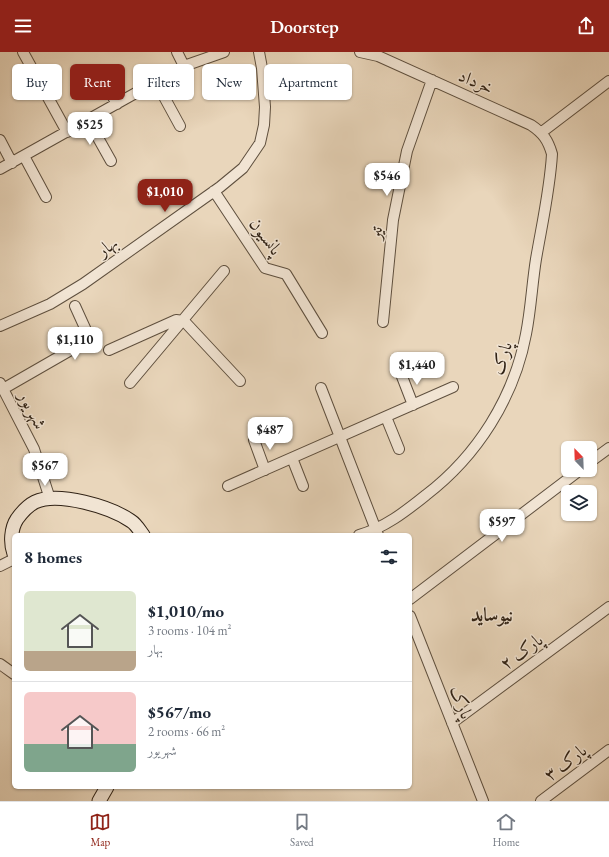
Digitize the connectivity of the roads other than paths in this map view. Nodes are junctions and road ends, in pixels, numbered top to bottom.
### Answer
1 (23, 52) edge
2 (177, 52) edge
3 (224, 52) edge
4 (258, 52) edge
5 (360, 52) edge
6 (379, 54) edge
7 (183, 64) edge
8 (190, 64) edge
9 (432, 80) junction
10 (609, 81) edge
11 (133, 95) edge
12 (115, 100) edge
13 (166, 100) edge
14 (117, 104) junction
15 (88, 120) junction
16 (180, 126) dead end
17 (67, 132) junction
18 (542, 132) junction
19 (0, 140) edge
20 (549, 142) joint
21 (24, 156) junction
22 (112, 161) dead end
23 (12, 163) junction
24 (0, 169) edge
25 (214, 191) junction
26 (46, 197) dead end
27 (224, 271) dead end
28 (75, 306) dead end
29 (184, 321) junction
30 (383, 322) dead end
31 (0, 326) edge
32 (322, 333) dead end
33 (109, 350) dead end
34 (401, 374) dead end
35 (240, 381) dead end
36 (130, 383) dead end
37 (2, 386) edge
38 (453, 387) dead end
39 (321, 388) dead end
40 (413, 405) junction
41 (386, 417) junction
42 (340, 438) junction
43 (254, 440) dead end
44 (609, 448) edge
45 (399, 449) dead end
46 (597, 457) edge
47 (292, 458) junction
48 (265, 470) junction
49 (571, 477) edge
50 (228, 486) dead end
51 (303, 486) dead end
52 (50, 499) junction
53 (377, 532) edge
54 (12, 533) edge
55 (141, 533) edge
56 (12, 560) edge
57 (0, 566) edge
58 (412, 597) edge
59 (609, 607) edge
60 (412, 621) edge
61 (0, 664) edge
62 (12, 673) edge
63 (452, 723) junction
64 (609, 750) edge
65 (107, 789) edge
66 (99, 801) edge
67 (483, 801) edge
68 (541, 801) edge

1 - 17 street
2 - 7 street
3 - 8 street
4 - 25 street, بهار
5 - 6 street, خرداد
6 - 9 street, خرداد
9 - 18 street, خرداد
9 - 30 street, تیر
10 - 18 street
11 - 14 street
12 - 14 street
13 - 16 street
14 - 15 street
15 - 17 street
15 - 22 street
17 - 21 street
18 - 20 street, خرداد
19 - 23 street
20 - 53 street, پارک
21 - 23 street
21 - 26 street
23 - 24 street
25 - 31 street, بهار
25 - 32 street, پانسیون
27 - 29 street
28 - 37 street
29 - 33 street
29 - 35 street
29 - 36 street
34 - 40 street
37 - 52 street, شهریور
38 - 40 street
39 - 42 street
40 - 41 street
41 - 42 street
41 - 45 street
42 - 47 street
42 - 53 street
43 - 48 street
44 - 46 street
47 - 48 street
47 - 51 street
48 - 50 street
49 - 58 street
52 - 54 street
52 - 55 street
56 - 57 street
59 - 63 street, پارک ۲
60 - 63 street, پارک
61 - 62 street
63 - 67 street, پارک
64 - 68 street, پارک ۳
65 - 66 street

